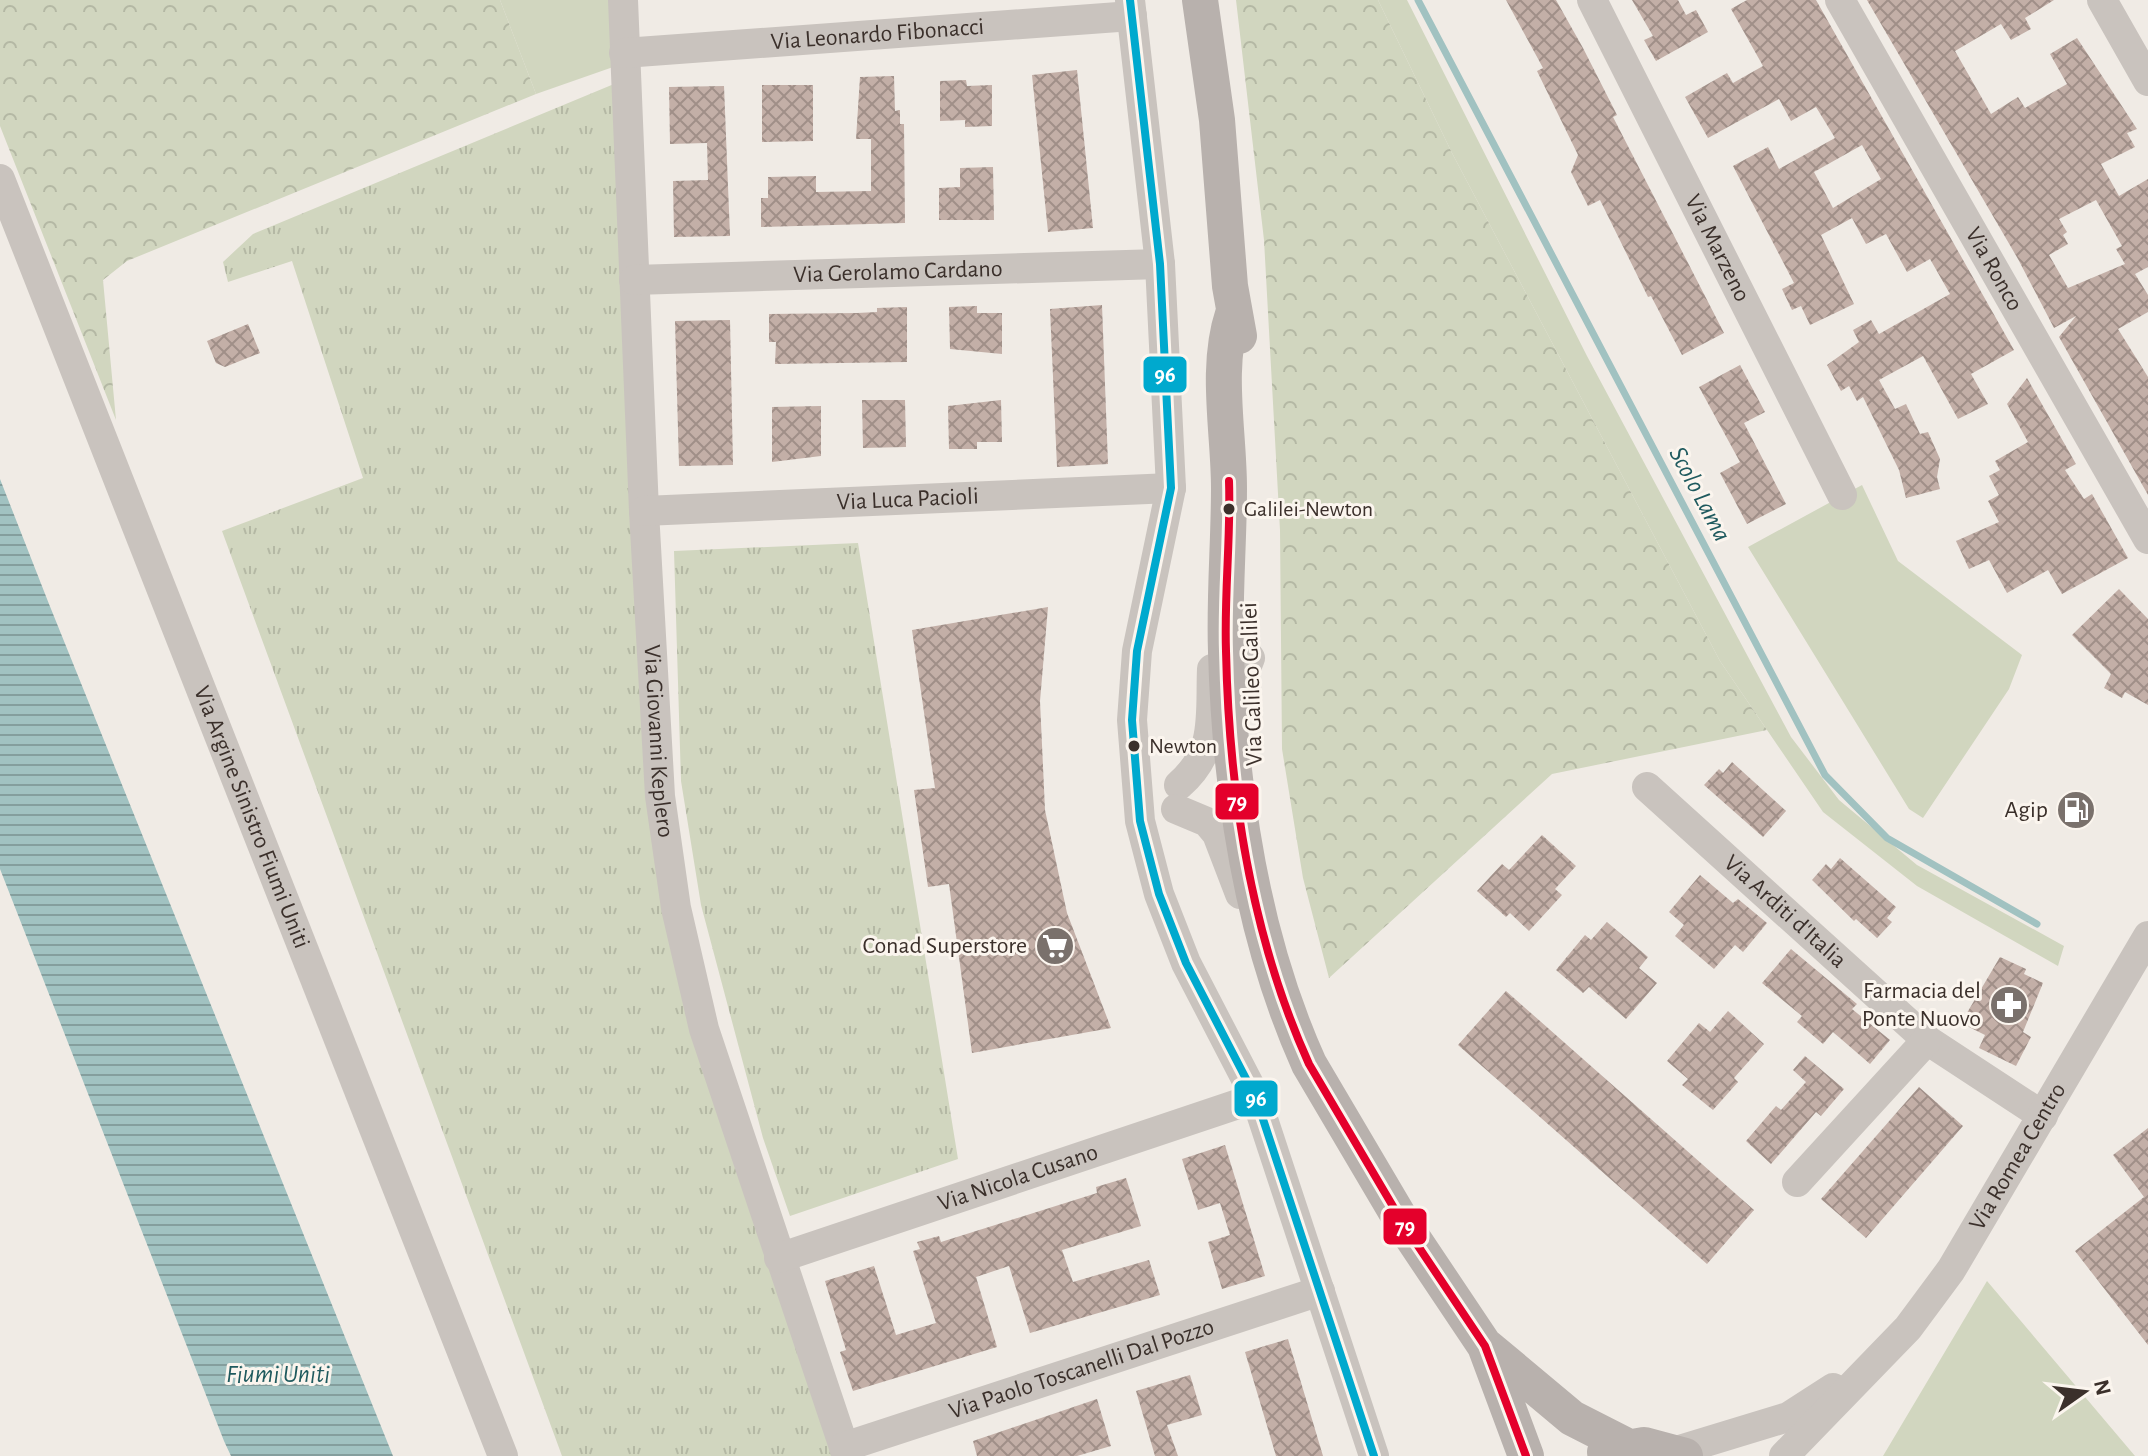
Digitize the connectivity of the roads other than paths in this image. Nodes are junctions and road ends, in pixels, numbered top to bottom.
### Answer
1 (623, 0) edge
2 (1200, 0) edge
3 (1592, 0) edge
4 (1840, 0) edge
5 (2102, 0) edge
6 (1131, 8) edge
7 (624, 53) junction
8 (2148, 81) edge
9 (0, 179) edge
10 (1160, 264) junction
11 (634, 280) junction
12 (1233, 314) junction
13 (1171, 488) junction
14 (1229, 488) junction
15 (1842, 495) dead end
16 (644, 511) junction
17 (2148, 539) edge
18 (1250, 658) junction
19 (1647, 787) dead end
20 (1135, 788) junction
21 (1235, 788) junction
22 (1177, 797) junction
23 (1140, 821) junction
24 (1279, 906) junction
25 (2148, 936) edge
26 (1297, 1037) junction
27 (1927, 1040) junction
28 (1256, 1098) junction
29 (2043, 1116) junction
30 (1355, 1137) junction
31 (1797, 1182) dead end
32 (779, 1258) junction
33 (1320, 1291) junction
34 (1485, 1346) junction
35 (1869, 1366) junction
36 (1611, 1451) edge
37 (845, 1452) edge
38 (1680, 1454) edge
39 (503, 1456) edge
40 (1374, 1456) edge
41 (1526, 1456) edge
42 (1784, 1456) edge

1 - 7 street, Via Giovanni Keplero
2 - 12 main road, Via Galileo Galilei
3 - 15 street, Via Marzeno
4 - 17 street, Via Ronco
5 - 8 street
6 - 7 street, Via Leonardo Fibonacci
6 - 10 street
7 - 11 street, Via Giovanni Keplero
9 - 39 street, Via Argine Sinistro Fiumi Uniti
10 - 11 street, Via Gerolamo Cardano
10 - 13 street
11 - 16 street, Via Giovanni Keplero
12 - 14 main road, Via Galileo Galilei
12 - 18 main road, Via Galileo Galilei
13 - 16 street, Via Luca Pacioli
13 - 20 street
14 - 21 main road, Via Galileo Galilei
14 - 22 street
16 - 32 street, Via Giovanni Keplero
18 - 21 street
18 - 24 main road, Via Galileo Galilei
19 - 27 street, Via Arditi d'Italia
20 - 22 street
20 - 23 street
21 - 22 street
21 - 24 street
21 - 26 main road, Via Galileo Galilei
22 - 23 street
22 - 26 street
23 - 28 street
24 - 30 main road, Via Galileo Galilei
25 - 29 street, Via Romea Centro
26 - 30 main road, Via Galileo Galilei
27 - 29 street, Via Arditi d'Italia
27 - 31 street
28 - 32 street, Via Nicola Cusano
28 - 33 street
29 - 35 street, Via Romea Centro
30 - 34 main road, Via Galileo Galilei
32 - 37 street, Via Giovanni Keplero
33 - 37 street, Via Paolo Toscanelli Dal Pozzo
33 - 40 street
34 - 36 main road, Via Galileo Galilei
34 - 41 main road, Via Galileo Galilei
35 - 38 street, Via Romea Centro
35 - 42 street, Via Romea Centro
36 - 38 main road

